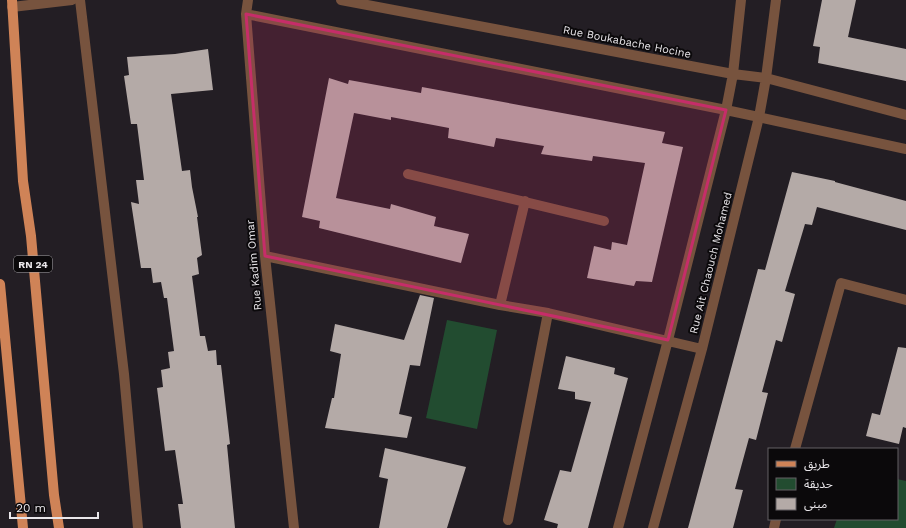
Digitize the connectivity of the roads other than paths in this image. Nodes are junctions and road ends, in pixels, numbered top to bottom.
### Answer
1 (72, 0) edge
2 (80, 0) edge
3 (248, 0) edge
4 (341, 0) edge
5 (741, 0) edge
6 (776, 0) edge
7 (12, 3) edge
8 (246, 14) junction
9 (733, 74) junction
10 (766, 78) junction
11 (726, 110) junction
12 (906, 115) edge
13 (759, 117) junction
14 (906, 149) edge
15 (408, 174) dead end
16 (525, 201) junction
17 (604, 221) dead end
18 (265, 256) junction
19 (0, 284) edge
20 (906, 300) edge
21 (500, 305) junction
22 (548, 313) junction
23 (668, 340) junction
24 (702, 349) junction
25 (795, 448) edge
26 (508, 520) dead end
27 (23, 528) edge
28 (59, 528) edge
29 (138, 528) edge
30 (294, 528) edge
31 (618, 528) edge
32 (652, 528) edge

1 - 7 street
2 - 29 street
3 - 8 street, Rue Kadim Omar
4 - 9 street, Rue Boukabache Hocine
5 - 9 street
6 - 10 street, Rue Ait Chaouch Mohamed
7 - 28 main road, RN 24
8 - 11 street
8 - 18 street, Rue Kadim Omar
9 - 10 street, Rue Boukabache Hocine
9 - 11 street
10 - 12 street, Rue Boukabache Hocine
10 - 13 street, Rue Ait Chaouch Mohamed
11 - 13 street
11 - 23 street
13 - 14 street
13 - 24 street, Rue Ait Chaouch Mohamed
15 - 16 street
16 - 17 street
16 - 21 street
18 - 21 street
18 - 30 street, Rue Kadim Omar
19 - 27 main road
20 - 25 street
21 - 22 street
22 - 23 street
22 - 26 street
23 - 24 street
23 - 31 street
24 - 32 street, Rue Ait Chaouch Mohamed

